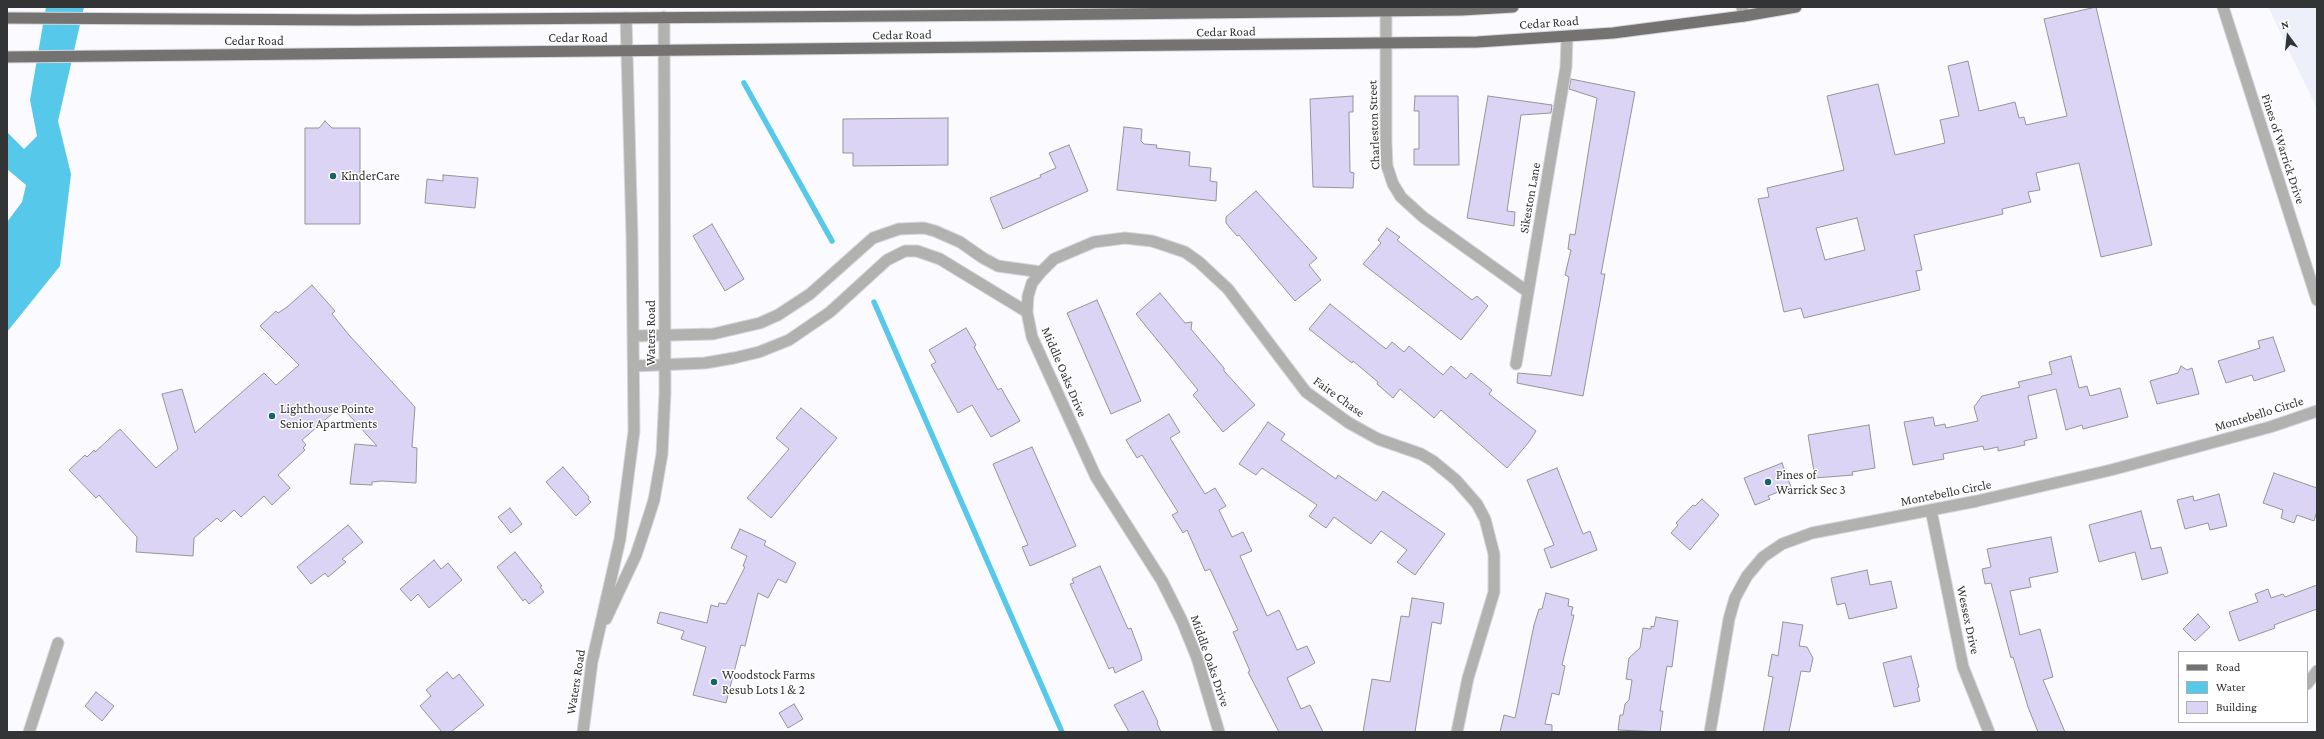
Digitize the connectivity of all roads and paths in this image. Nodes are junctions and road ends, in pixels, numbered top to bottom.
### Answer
1 (1513, 7) edge
2 (1796, 7) edge
3 (2223, 7) edge
4 (1386, 11) junction
5 (1743, 12) edge
6 (664, 17) junction
7 (7, 18) edge
8 (626, 18) junction
9 (1567, 37) junction
10 (1386, 44) junction
11 (627, 52) junction
12 (664, 52) junction
13 (7, 57) edge
14 (1041, 272) junction
15 (1528, 292) junction
16 (2317, 300) edge
17 (1027, 312) junction
18 (665, 335) junction
19 (634, 336) junction
20 (665, 364) junction
21 (1516, 364) dead end
22 (634, 366) junction
23 (2317, 411) edge
24 (1931, 510) junction
25 (598, 637) junction
26 (58, 643) dead end
27 (2317, 671) edge
28 (2308, 683) edge
29 (29, 732) edge
30 (582, 732) edge
31 (1219, 732) edge
32 (1457, 732) edge
33 (1710, 732) edge
34 (1989, 732) edge

1 - 4 main road, Cedar Road
2 - 5 main road, Cedar Road
3 - 16 street, Pines of Warrick Drive
4 - 6 main road, Cedar Road
4 - 10 street, Charleston Street
5 - 9 main road, Cedar Road
6 - 8 main road, Cedar Road
6 - 12 street, Waters Road
7 - 8 main road, Cedar Road
8 - 11 street, Waters Road
9 - 10 main road, Cedar Road
9 - 15 street, Sikeston Lane
10 - 12 main road, Cedar Road
10 - 15 street, Charleston Street
11 - 12 main road, Cedar Road
11 - 13 main road, Cedar Road
11 - 19 street, Waters Road
12 - 18 street, Waters Road
14 - 17 street, Faire Chase
14 - 18 street
14 - 32 street, Faire Chase
15 - 21 street, Sikeston Lane
17 - 20 street
17 - 31 street, Middle Oaks Drive
18 - 19 street
18 - 20 street, Waters Road
19 - 22 street, Waters Road
20 - 22 street
20 - 25 street, Waters Road
22 - 25 street, Waters Road
23 - 24 street, Montebello Circle
24 - 33 street, Montebello Circle
24 - 34 street, Wessex Drive
25 - 30 street, Waters Road
26 - 29 street
27 - 28 street

